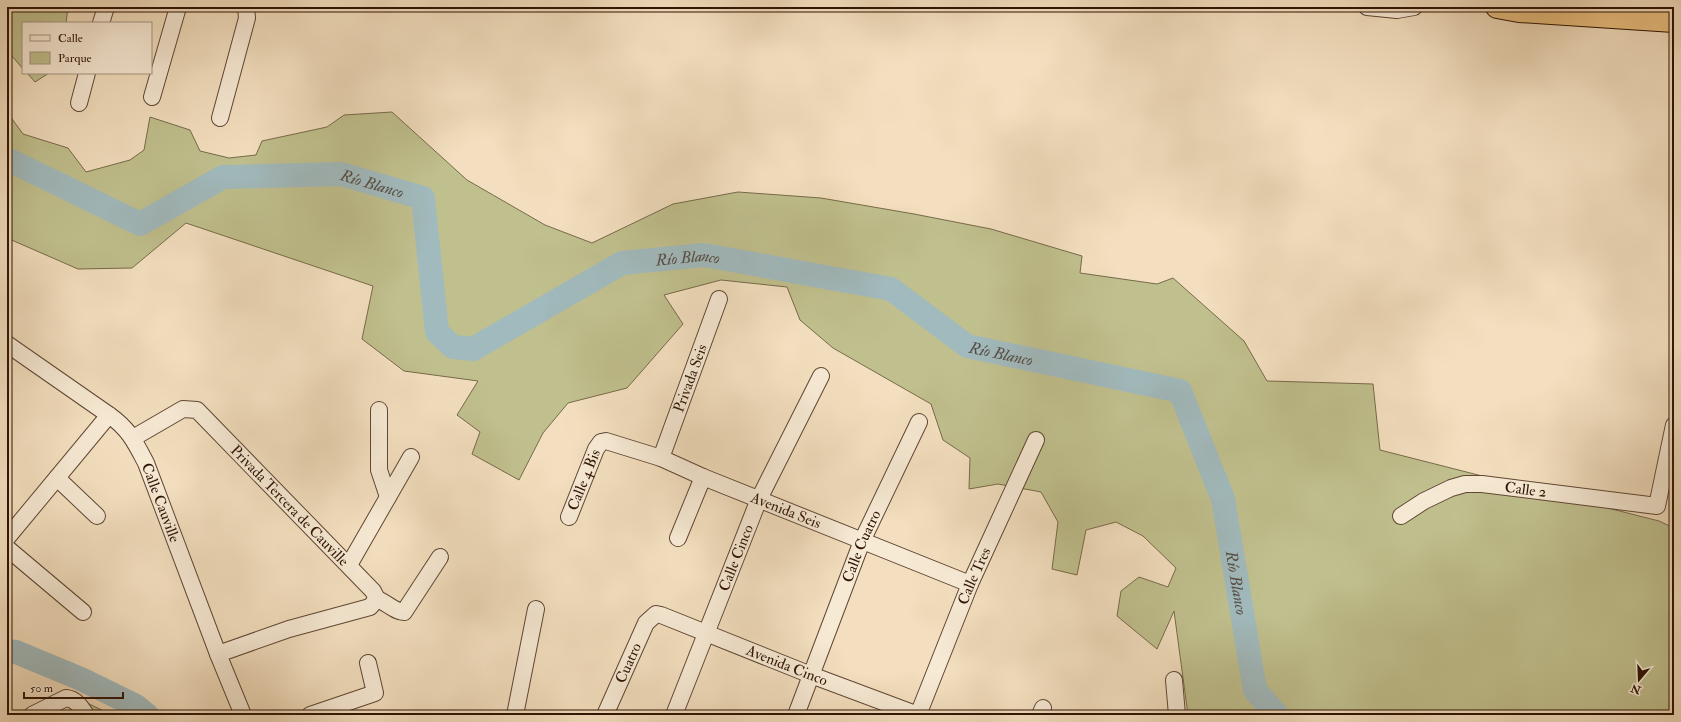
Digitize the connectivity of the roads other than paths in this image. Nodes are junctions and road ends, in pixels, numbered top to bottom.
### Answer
1 (106, 7) edge
2 (178, 7) edge
3 (246, 7) edge
4 (1367, 7) edge
5 (1414, 7) edge
6 (1497, 7) edge
7 (1674, 21) edge
8 (102, 22) edge
9 (87, 74) edge
10 (152, 97) dead end
11 (79, 103) dead end
12 (220, 118) dead end
13 (719, 299) dead end
14 (7, 344) edge
15 (821, 376) dead end
16 (379, 410) dead end
17 (109, 415) junction
18 (919, 422) dead end
19 (1674, 425) edge
20 (134, 438) junction
21 (1036, 440) dead end
22 (601, 442) joint
23 (411, 457) dead end
24 (661, 458) junction
25 (703, 477) junction
26 (57, 478) junction
27 (388, 497) junction
28 (759, 499) junction
29 (97, 516) dead end
30 (1401, 516) dead end
31 (569, 517) dead end
32 (678, 538) dead end
33 (7, 540) edge
34 (862, 541) junction
35 (440, 557) dead end
36 (349, 565) junction
37 (970, 584) junction
38 (376, 598) junction
39 (536, 609) dead end
40 (83, 612) dead end
41 (656, 614) joint
42 (705, 632) junction
43 (218, 654) junction
44 (368, 662) dead end
45 (811, 675) junction
46 (1174, 680) dead end
47 (76, 703) edge
48 (32, 715) edge
49 (243, 715) edge
50 (310, 715) edge
51 (515, 715) edge
52 (605, 715) edge
53 (674, 715) edge
54 (796, 715) edge
55 (918, 715) edge
56 (1178, 715) edge

1 - 8 street
2 - 10 street
3 - 12 street
4 - 5 street
6 - 7 highway
9 - 11 street
13 - 24 street, Privada Seis
14 - 17 street, Calle Cauville
15 - 28 street, Calle Cinco
16 - 27 street
17 - 20 street, Calle Cauville
17 - 26 street
18 - 34 street, Calle Cuatro
19 - 30 street, Calle 2
20 - 36 street, Privada Tercera de Cauville
20 - 43 street, Calle Cauville
21 - 37 street, Calle Tres
22 - 24 street, Avenida Seis
22 - 31 street, Calle 4 Bis
23 - 27 street, Privada Tercera de Cauville
24 - 25 street, Avenida Seis
25 - 28 street, Avenida Seis
25 - 32 street
26 - 29 street
26 - 33 street
27 - 36 street, Privada Tercera de Cauville
28 - 34 street, Avenida Seis
28 - 42 street, Calle Cinco
33 - 40 street
34 - 37 street, Avenida Seis
34 - 45 street, Calle Cuatro
35 - 38 street
36 - 38 street
37 - 55 street, Calle Tres
38 - 43 street
39 - 51 street
41 - 42 street, Avenida Cinco
41 - 52 street, Cuatro
42 - 45 street, Avenida Cinco
42 - 53 street, Calle Cinco
43 - 49 street, Calle Cauville
44 - 50 street
45 - 54 street, Calle Cuatro
45 - 55 street, Avenida Cinco
46 - 56 street
47 - 48 street

